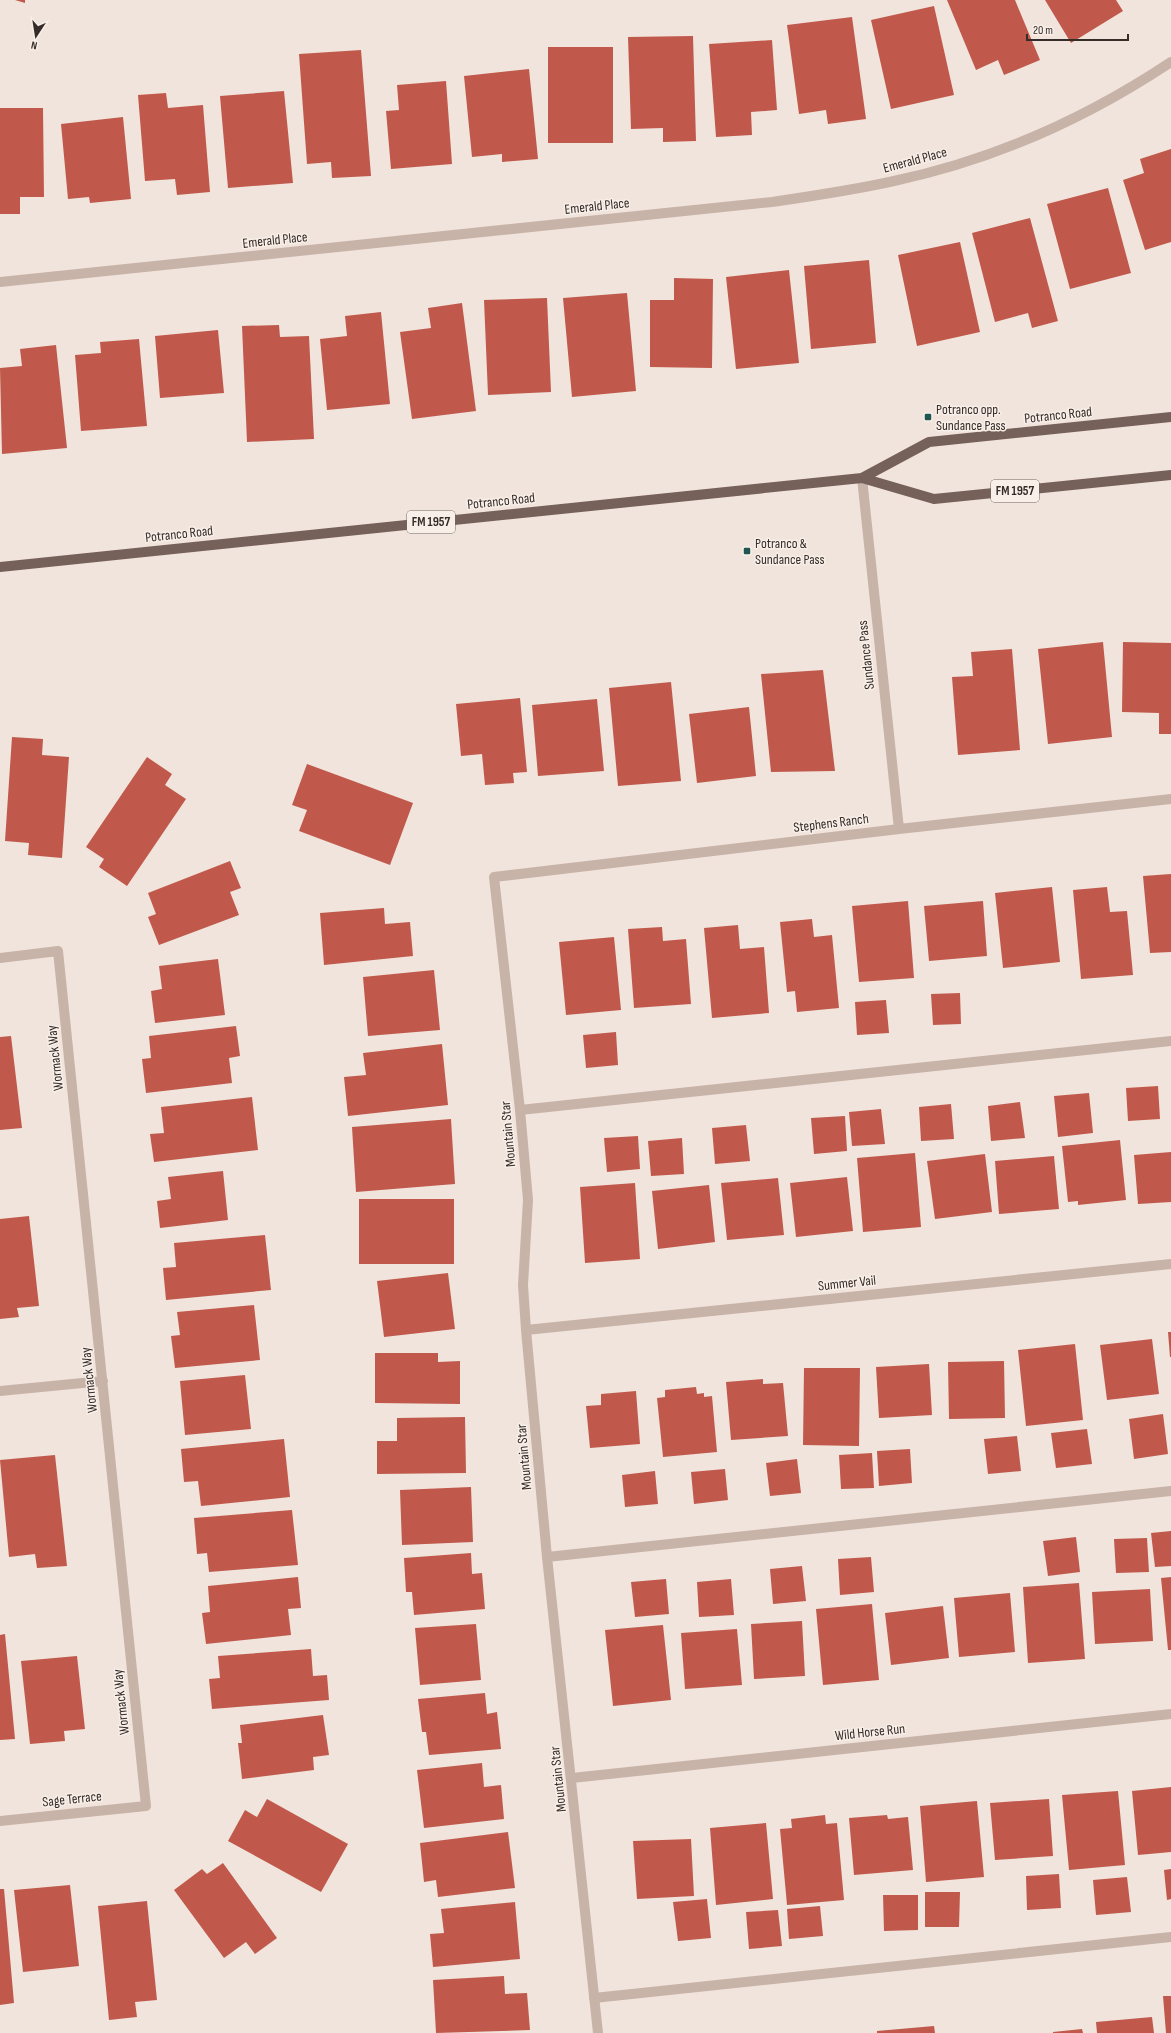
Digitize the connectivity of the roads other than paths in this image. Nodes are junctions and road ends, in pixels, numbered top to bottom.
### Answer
1 (1171, 62) edge
2 (0, 282) edge
3 (1171, 417) edge
4 (1171, 475) edge
5 (862, 478) junction
6 (0, 567) edge
7 (1171, 799) edge
8 (899, 829) junction
9 (494, 878) joint
10 (0, 958) edge
11 (1171, 1042) edge
12 (520, 1110) junction
13 (1171, 1264) edge
14 (526, 1330) junction
15 (103, 1381) junction
16 (0, 1391) edge
17 (1171, 1491) edge
18 (548, 1557) junction
19 (1171, 1714) edge
20 (572, 1778) junction
21 (146, 1806) joint
22 (0, 1821) edge
23 (1171, 1937) edge
24 (594, 1998) junction
25 (598, 2033) edge

1 - 2 street, Emerald Place
3 - 5 main road, Potranco Road / FM 1957
4 - 5 main road, Potranco Road / FM 1957
5 - 6 main road, Potranco Road / FM 1957
5 - 8 street, Sundance Pass
7 - 8 street, Stephens Ranch
8 - 9 street, Stephens Ranch
9 - 12 street, Mountain Star
10 - 15 street, Wormack Way
11 - 12 street
12 - 14 street, Mountain Star
13 - 14 street, Summer Vail
14 - 18 street, Mountain Star
15 - 16 street
15 - 21 street, Wormack Way
17 - 18 street
18 - 20 street, Mountain Star
19 - 20 street, Wild Horse Run
20 - 24 street, Mountain Star
21 - 22 street, Sage Terrace
23 - 24 street
24 - 25 street, Mountain Star

